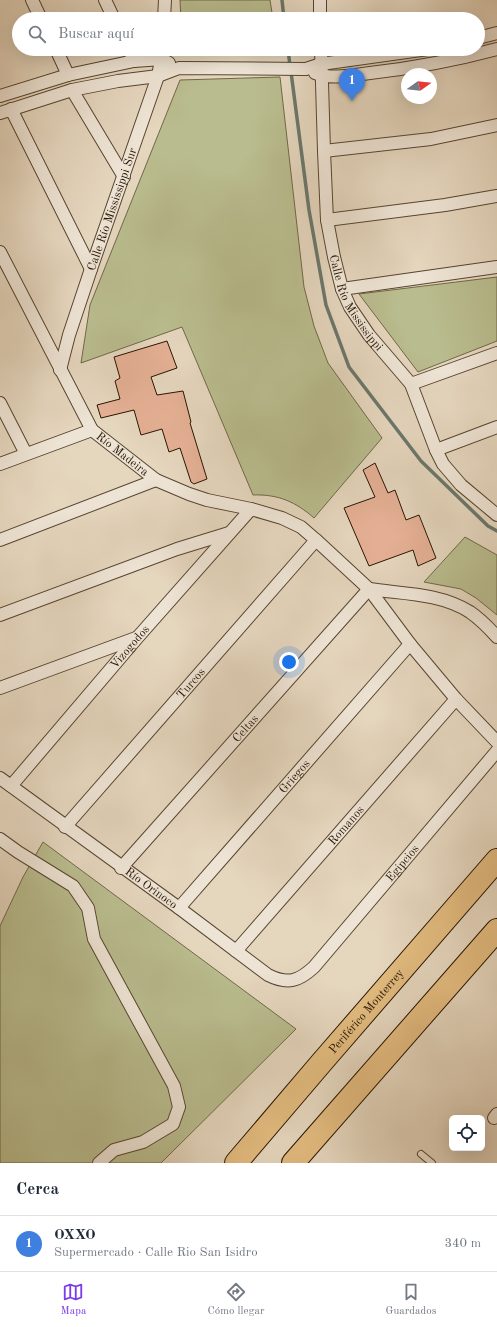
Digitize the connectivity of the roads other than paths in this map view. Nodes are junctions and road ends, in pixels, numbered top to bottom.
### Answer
1 (32, 0) edge
2 (105, 0) edge
3 (166, 0) edge
4 (320, 0) edge
5 (38, 12) edge
6 (111, 12) edge
7 (165, 12) edge
8 (320, 12) edge
9 (497, 33) edge
10 (485, 36) edge
11 (497, 49) edge
12 (485, 52) edge
13 (59, 56) edge
14 (132, 56) edge
15 (154, 56) edge
16 (162, 56) edge
17 (164, 56) edge
18 (321, 56) edge
19 (380, 56) edge
20 (468, 56) edge
21 (134, 61) junction
22 (179, 68) junction
23 (322, 70) junction
24 (68, 75) junction
25 (158, 76) junction
26 (72, 90) junction
27 (0, 96) edge
28 (5, 111) edge
29 (497, 125) edge
30 (324, 151) junction
31 (124, 177) junction
32 (497, 196) edge
33 (327, 220) junction
34 (0, 252) edge
35 (497, 267) edge
36 (91, 269) junction
37 (342, 289) junction
38 (497, 353) edge
39 (60, 370) junction
40 (411, 384) junction
41 (0, 403) edge
42 (497, 427) edge
43 (92, 430) junction
44 (436, 450) junction
45 (26, 454) junction
46 (0, 464) edge
47 (156, 480) junction
48 (497, 501) edge
49 (484, 506) junction
50 (250, 509) junction
51 (497, 515) edge
52 (229, 533) junction
53 (0, 540) edge
54 (316, 540) junction
55 (368, 589) junction
56 (0, 615) edge
57 (497, 637) edge
58 (137, 638) junction
59 (410, 644) junction
60 (0, 688) edge
61 (456, 699) junction
62 (497, 742) edge
63 (497, 751) edge
64 (0, 778) edge
65 (11, 786) junction
66 (65, 827) junction
67 (0, 839) edge
68 (497, 860) edge
69 (121, 868) junction
70 (179, 908) junction
71 (497, 930) edge
72 (236, 951) junction
73 (306, 975) joint
74 (421, 1154) dead end
75 (99, 1163) edge
76 (236, 1163) edge
77 (293, 1163) edge
78 (432, 1163) edge

1 - 5 street
2 - 6 street
3 - 7 street
4 - 8 street
9 - 10 street
11 - 12 street
13 - 24 street
14 - 21 street
15 - 21 street
16 - 25 street, Calle Río Mississippi Sur
17 - 22 street
18 - 23 street, Calle Río Mississippi
19 - 23 street
20 - 23 street
21 - 24 street
22 - 23 street
22 - 25 street
23 - 30 street, Calle Río Mississippi
24 - 27 street
25 - 26 street
25 - 31 street, Calle Río Mississippi Sur
26 - 28 street
26 - 31 street
28 - 36 street
29 - 30 street
30 - 33 street, Calle Río Mississippi
31 - 36 street, Calle Río Mississippi Sur
32 - 33 street
33 - 37 street, Calle Río Mississippi
34 - 39 street, Río Madeira
35 - 37 street
36 - 39 street, Calle Río Mississippi Sur
37 - 40 street, Calle Río Mississippi
38 - 40 street
39 - 43 street, Río Madeira
40 - 44 street, Calle Río Mississippi
41 - 45 street
42 - 44 street
43 - 45 street
43 - 47 street, Río Madeira
44 - 49 street, Calle Río Mississippi
45 - 46 street
47 - 50 street, Río Madeira
47 - 53 street
48 - 49 street
49 - 51 street, Calle Río Mississippi
50 - 52 street, Vizogodos
50 - 54 street, Río Madeira
52 - 56 street
52 - 58 street, Vizogodos
54 - 55 street, Río Madeira
54 - 66 street, Turcos
55 - 57 street
55 - 59 street, Río Madeira
55 - 69 street, Celtas
58 - 60 street
58 - 65 street, Vizogodos
59 - 61 street, Río Madeira
59 - 70 street, Griegos
61 - 62 street, Río Madeira
61 - 72 street, Romanos
63 - 73 street, Egipcios
64 - 65 street, Río Orinoco
65 - 66 street, Río Orinoco
66 - 69 street, Río Orinoco
67 - 75 street
68 - 76 highway, Periférico Monterrey
69 - 70 street, Río Orinoco
70 - 72 street, Río Orinoco
71 - 77 highway
72 - 73 street, Río Orinoco
74 - 78 lane

